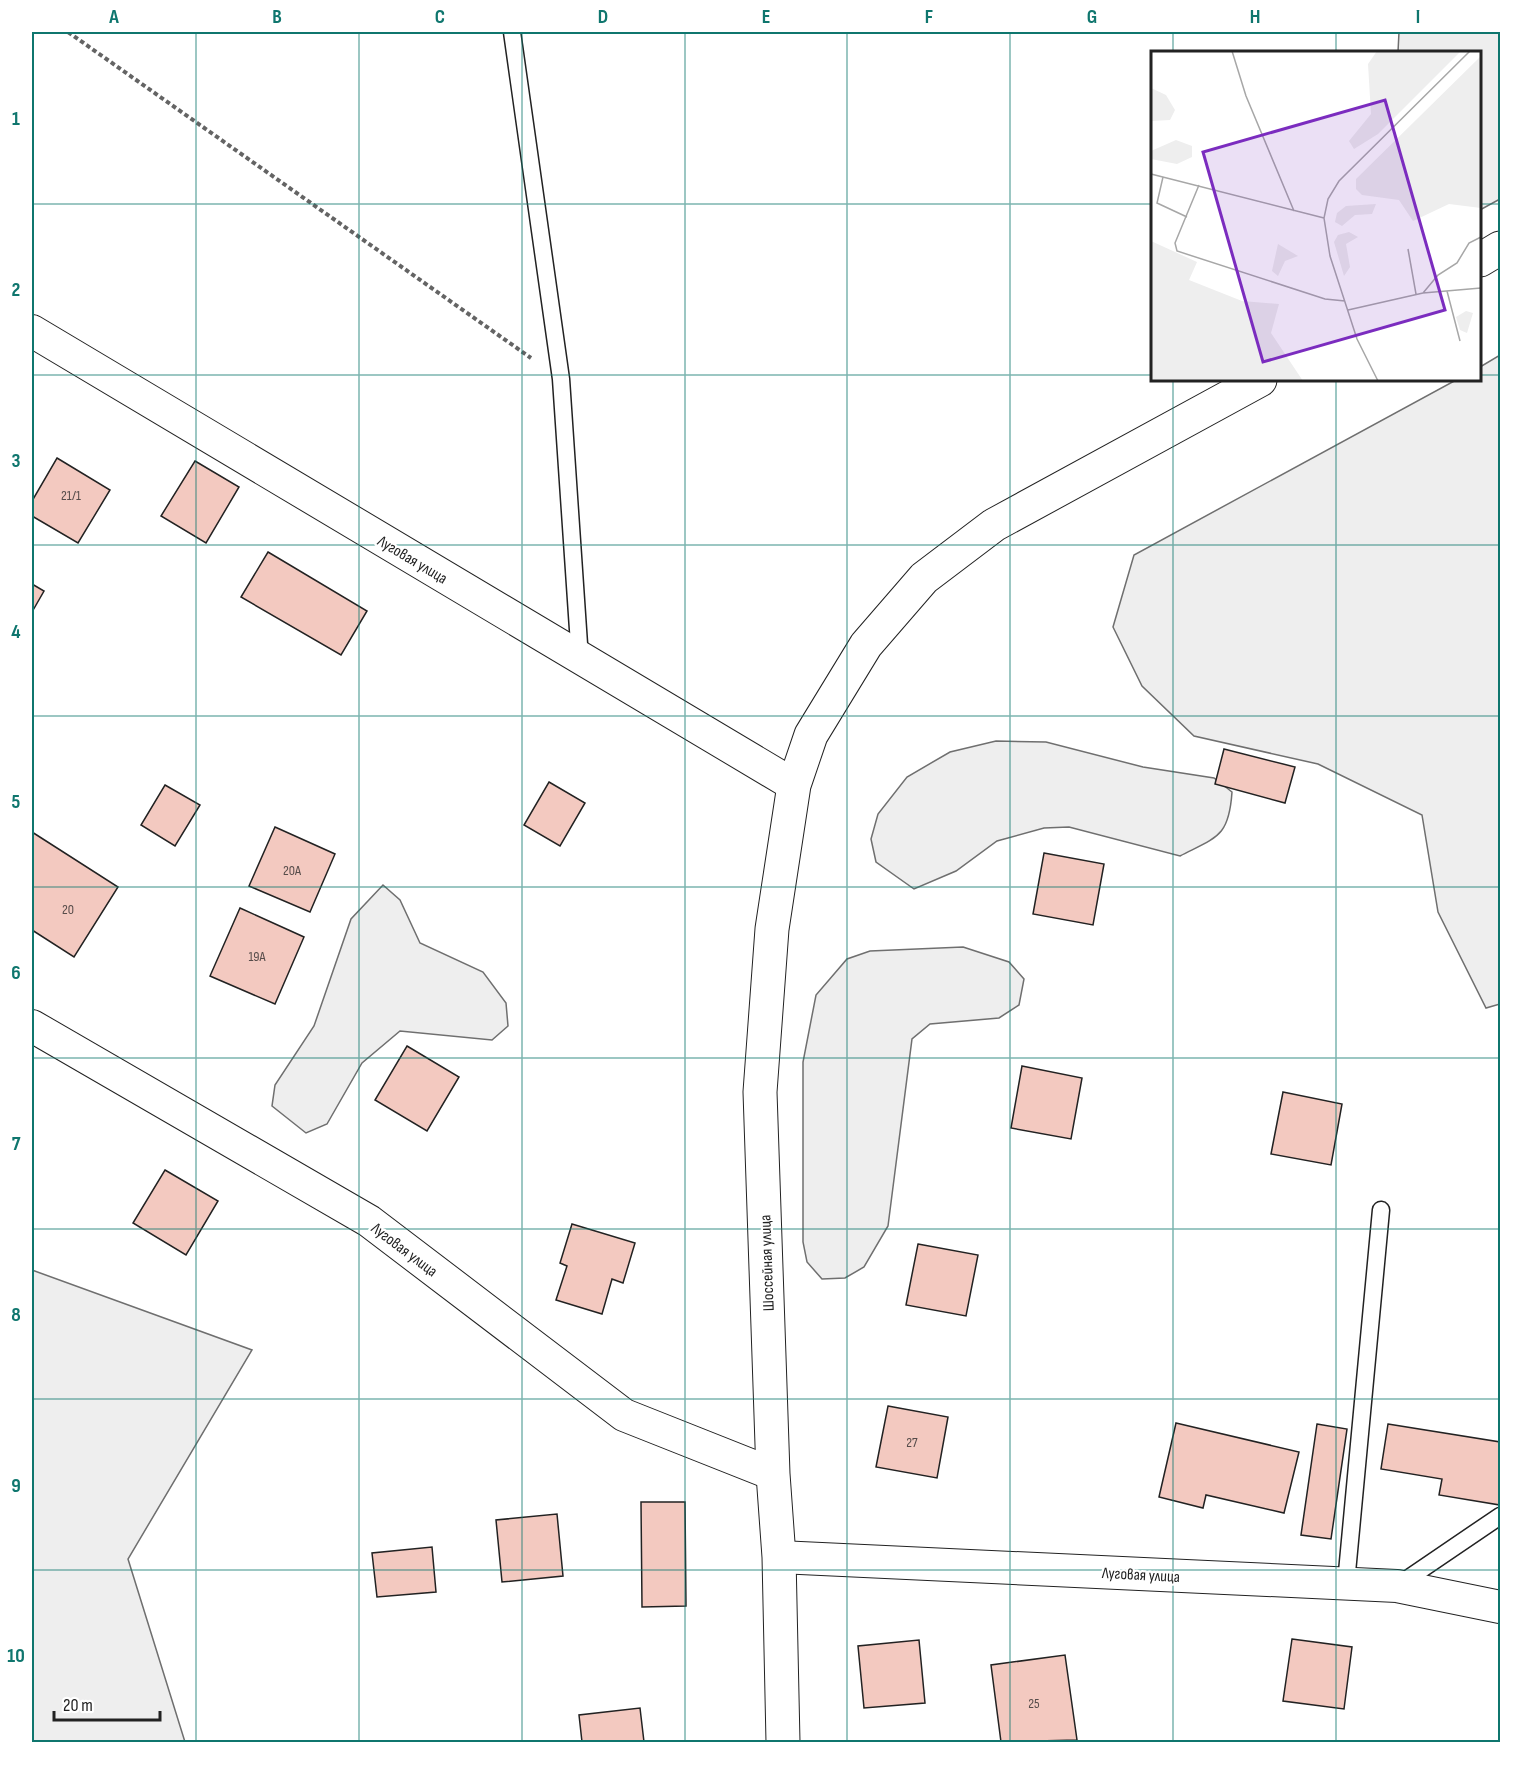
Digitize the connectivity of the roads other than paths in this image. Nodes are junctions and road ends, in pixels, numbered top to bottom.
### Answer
1 (512, 32) edge
2 (1500, 248) edge
3 (1481, 259) edge
4 (32, 331) edge
5 (1258, 381) edge
6 (580, 659) junction
7 (794, 785) junction
8 (32, 1026) edge
9 (1381, 1210) dead end
10 (773, 1474) junction
11 (1500, 1516) edge
12 (779, 1557) junction
13 (1346, 1583) junction
14 (1397, 1586) junction
15 (1500, 1607) edge
16 (783, 1743) edge

1 - 6 lane
2 - 3 street
4 - 6 street, Луговая улица
5 - 7 street, Шоссейная улица
6 - 7 street, Луговая улица
7 - 10 street, Шоссейная улица
8 - 10 street, Луговая улица
9 - 13 lane
10 - 12 street, Шоссейная улица
11 - 14 lane
12 - 13 street, Луговая улица
12 - 16 street, Шоссейная улица
13 - 14 street, Луговая улица
14 - 15 street, Луговая улица

